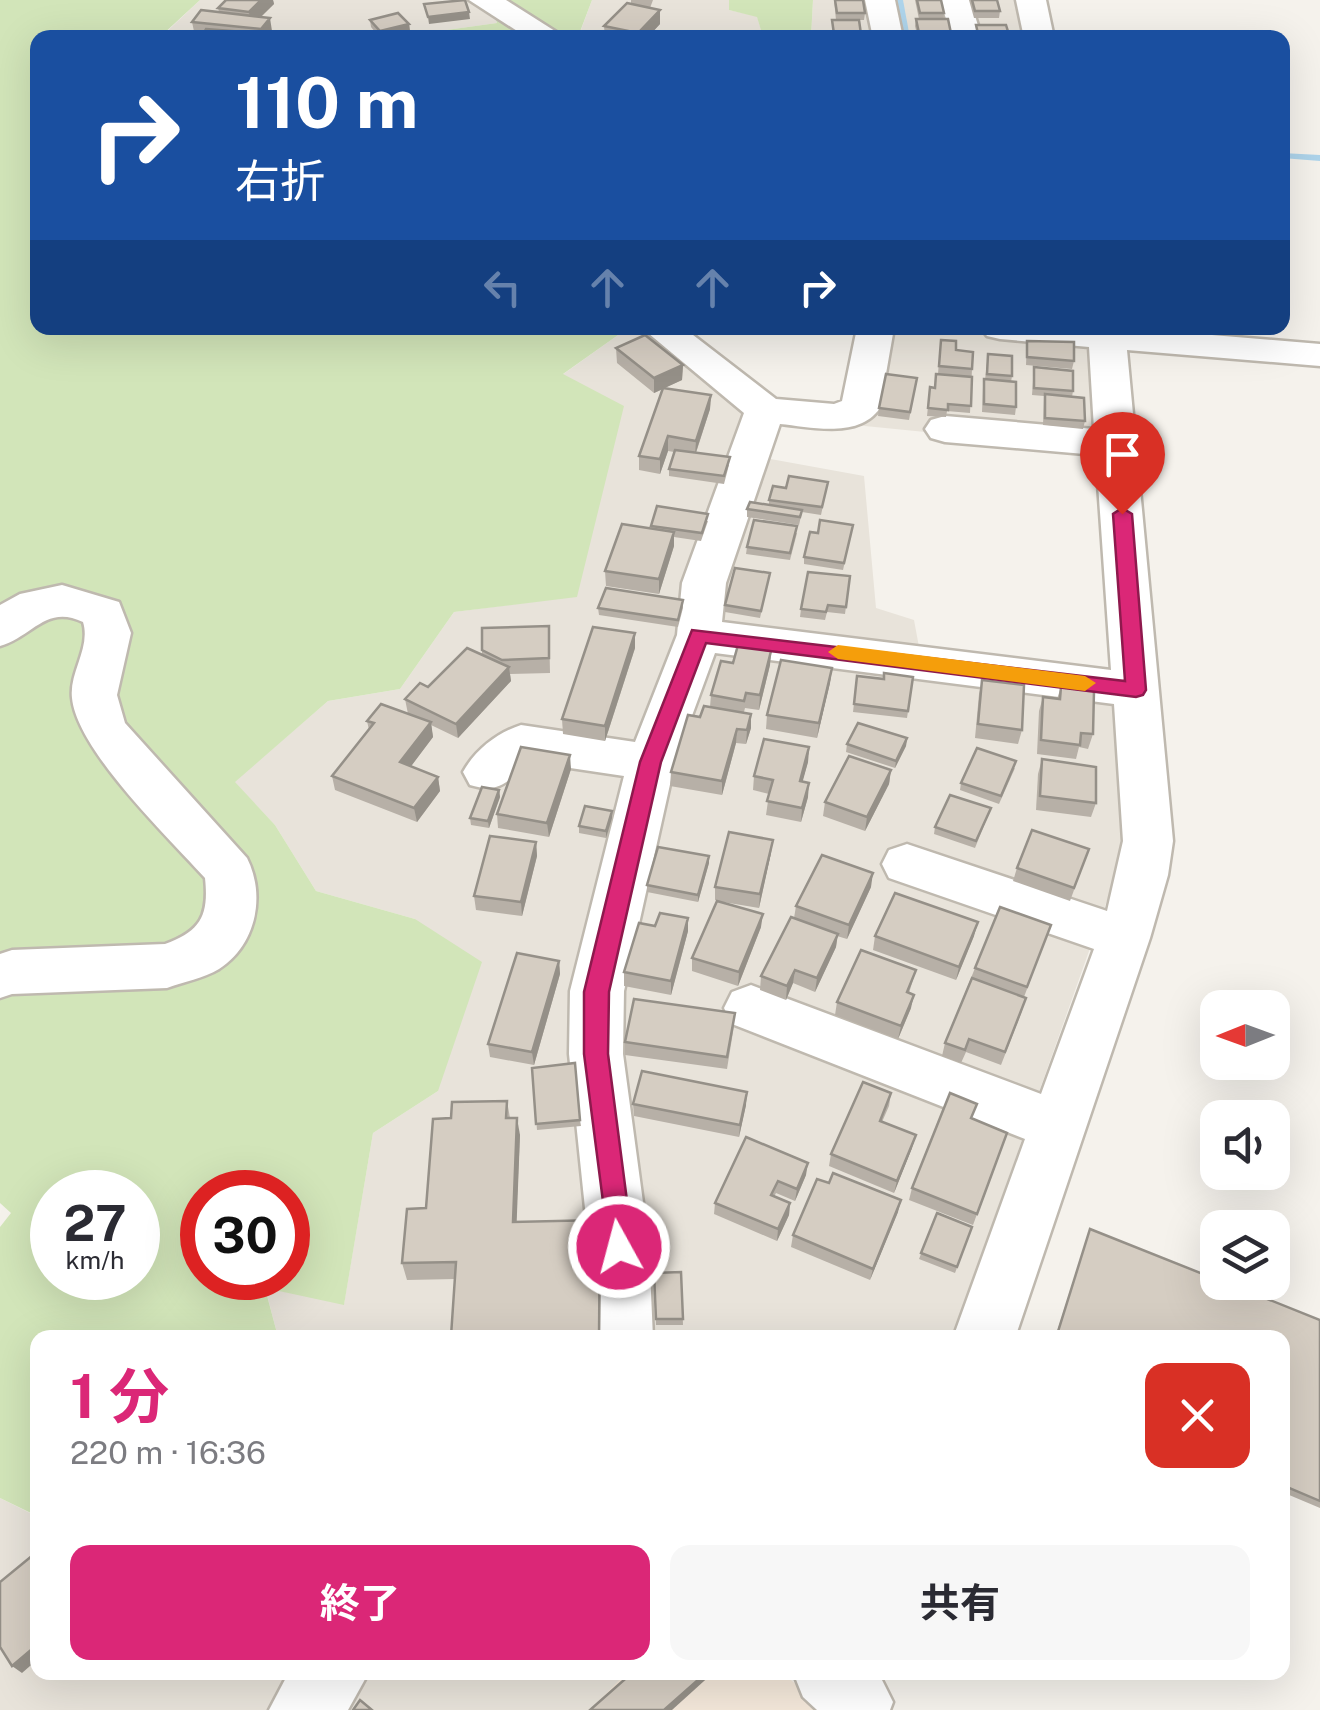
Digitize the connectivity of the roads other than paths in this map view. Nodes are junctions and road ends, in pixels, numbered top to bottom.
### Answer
1 (484, 0) edge
2 (880, 0) edge
3 (955, 0) edge
4 (1031, 0) edge
5 (536, 30) edge
6 (886, 30) edge
7 (964, 30) edge
8 (1037, 30) edge
9 (669, 335) edge
10 (875, 335) edge
11 (1107, 335) edge
12 (1117, 335) edge
13 (1320, 355) edge
14 (765, 410) junction
15 (944, 428) dead end
16 (1117, 444) junction
17 (0, 630) edge
18 (699, 635) junction
19 (1136, 690) junction
20 (650, 762) junction
21 (487, 772) dead end
22 (906, 864) dead end
23 (1124, 938) junction
24 (0, 976) edge
25 (751, 1008) dead end
26 (1058, 1126) junction
27 (622, 1330) edge
28 (987, 1330) edge
29 (328, 1680) edge
30 (304, 1710) edge

1 - 5 street
2 - 6 street
3 - 7 street
4 - 8 street
9 - 14 street
10 - 14 street
11 - 16 street
12 - 13 street
14 - 18 street
15 - 16 street
16 - 19 street
17 - 24 street
18 - 19 street
18 - 20 street
19 - 23 street
20 - 21 street
20 - 27 street
22 - 23 street
23 - 26 street
25 - 26 street
26 - 28 street
29 - 30 street

